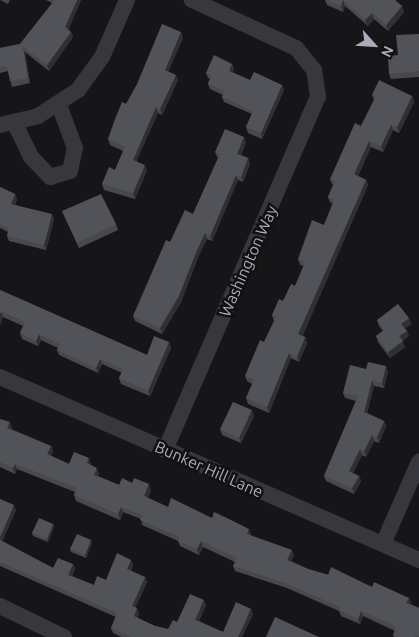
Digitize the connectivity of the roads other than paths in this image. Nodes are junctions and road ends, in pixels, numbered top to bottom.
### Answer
1 (127, 0) edge
2 (192, 0) edge
3 (59, 105) junction
4 (7, 124) edge
5 (0, 377) edge
6 (165, 450) junction
7 (419, 462) edge
8 (383, 544) junction
9 (419, 560) edge
10 (0, 606) edge
11 (64, 637) edge

1 - 3 street
2 - 6 street, Washington Way
3 - 4 street
3 - 4 street
5 - 6 street, Bunker Hill Lane
6 - 8 street, Bunker Hill Lane
7 - 8 street
8 - 9 street, Bunker Hill Lane
10 - 11 street

